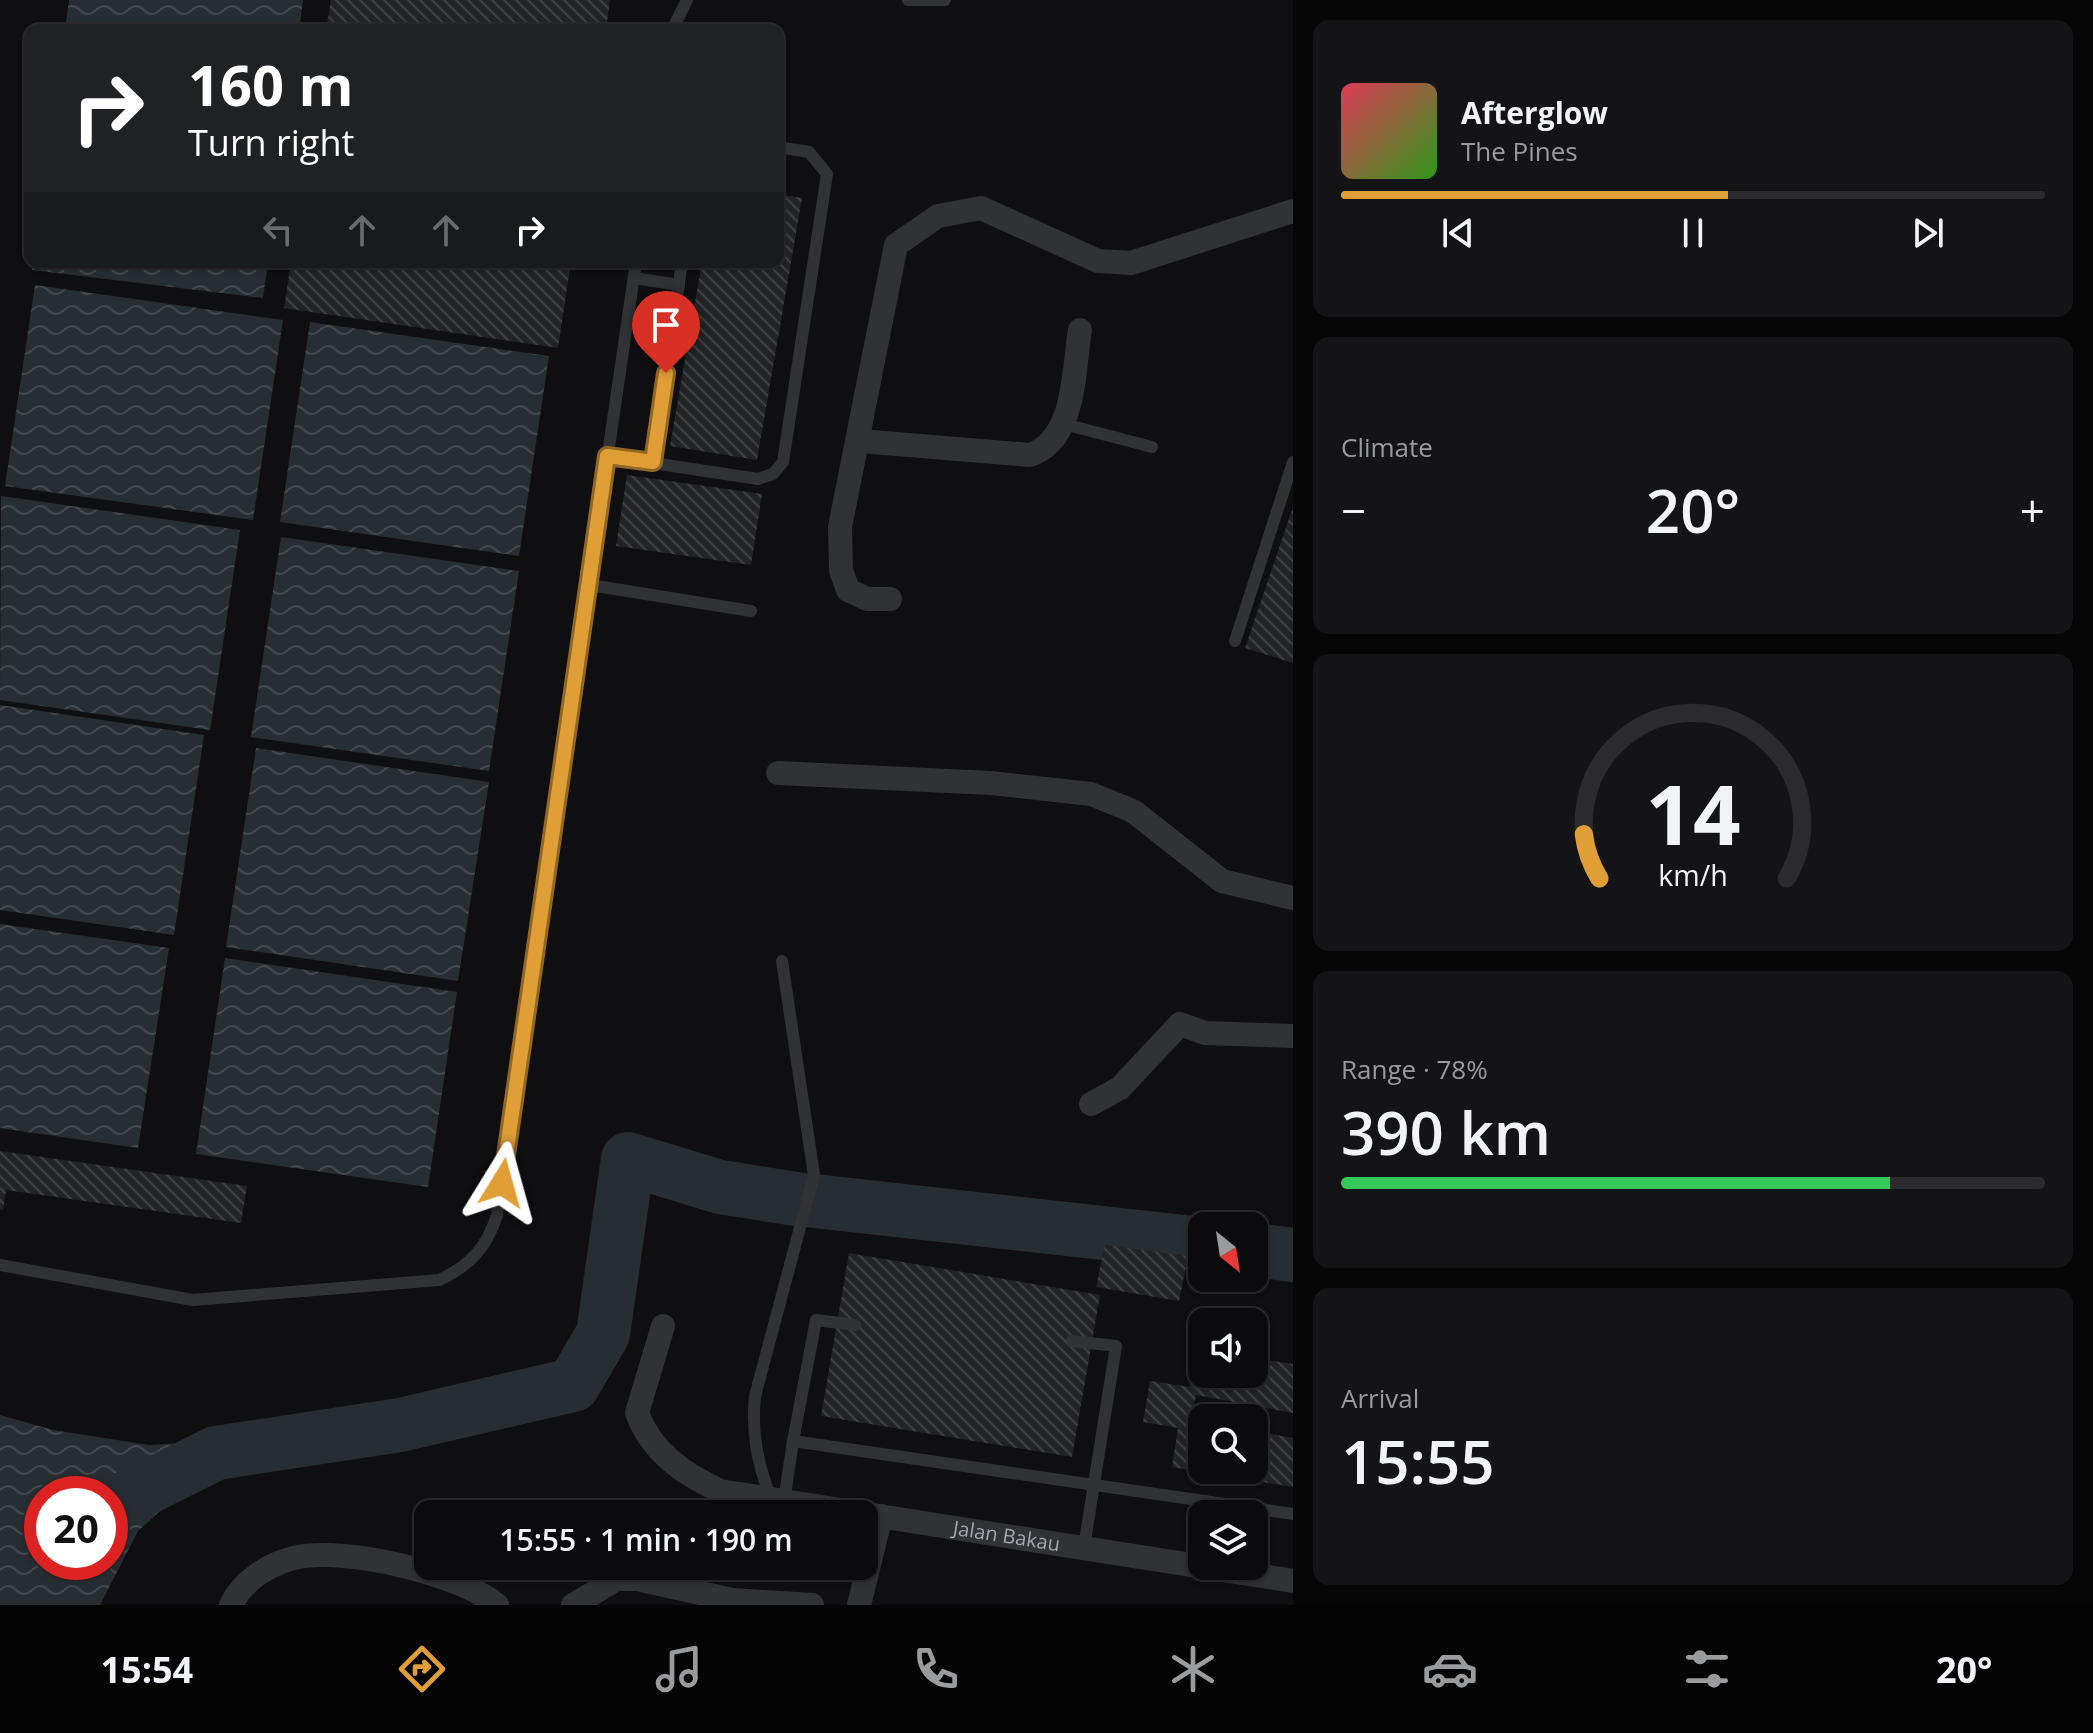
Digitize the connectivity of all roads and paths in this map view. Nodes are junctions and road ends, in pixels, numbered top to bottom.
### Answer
1 (687, 0) edge
2 (908, 0) edge
3 (945, 0) edge
4 (675, 24) edge
5 (784, 148) edge
6 (1293, 211) edge
7 (635, 268) edge
8 (681, 268) edge
9 (634, 278) junction
10 (679, 285) junction
11 (1080, 330) dead end
12 (1064, 424) junction
13 (860, 441) junction
14 (1152, 447) dead end
15 (607, 456) junction
16 (653, 462) junction
17 (1293, 462) edge
18 (590, 585) junction
19 (890, 599) dead end
20 (751, 611) dead end
21 (1235, 641) dead end
22 (778, 773) dead end
23 (1293, 898) edge
24 (782, 961) dead end
25 (1293, 1036) edge
26 (1091, 1104) dead end
27 (0, 1265) edge
28 (855, 1325) dead end
29 (663, 1326) dead end
30 (1072, 1341) dead end
31 (793, 1441) junction
32 (1094, 1484) junction
33 (777, 1500) junction
34 (1293, 1514) edge
35 (878, 1516) edge
36 (881, 1516) junction
37 (1084, 1547) junction
38 (1293, 1581) edge
39 (231, 1605) edge
40 (497, 1605) edge
41 (573, 1605) edge
42 (812, 1605) edge
43 (859, 1605) edge

1 - 4 lane
2 - 3 lane
5 - 16 lane
6 - 13 street
7 - 9 lane
8 - 10 lane
9 - 10 lane
9 - 15 lane
10 - 16 lane
11 - 12 street
12 - 13 street
12 - 14 lane
13 - 19 street
15 - 16 lane
15 - 18 lane
17 - 21 lane
18 - 20 lane
18 - 27 lane
22 - 23 street
24 - 33 lane
25 - 26 street
28 - 31 lane
29 - 33 street, Jalan Bakau
30 - 32 lane
31 - 32 lane
31 - 33 lane
32 - 34 lane
32 - 37 lane
35 - 36 street, Jalan Bakau
36 - 37 street, Jalan Bakau
36 - 43 street
37 - 38 street, Jalan Bakau
39 - 40 street
41 - 42 street

